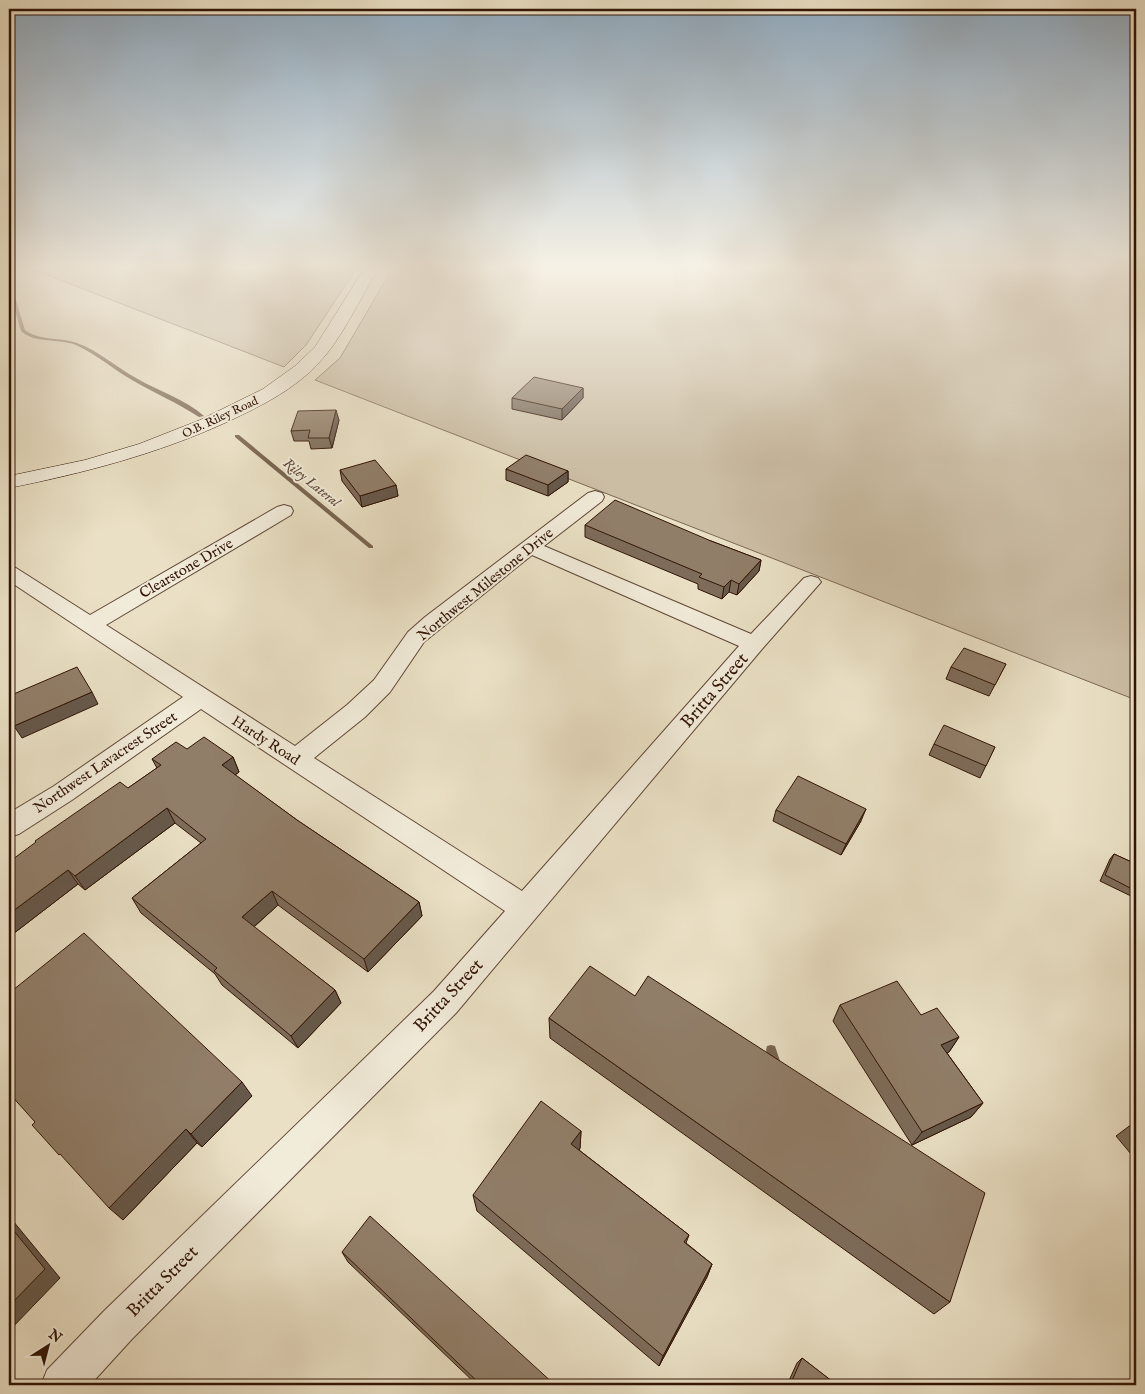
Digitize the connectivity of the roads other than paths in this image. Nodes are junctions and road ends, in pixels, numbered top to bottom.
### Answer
1 (333, 331) edge
2 (9, 482) edge
3 (595, 497) dead end
4 (284, 511) dead end
5 (530, 547) junction
6 (9, 572) edge
7 (811, 582) dead end
8 (89, 625) junction
9 (754, 644) junction
10 (201, 697) junction
11 (295, 760) junction
12 (9, 826) edge
13 (524, 908) junction
14 (62, 1385) edge

1 - 2 street, O.B. Riley Road
3 - 5 street, Northwest Milestone Drive
4 - 8 street, Clearstone Drive
5 - 9 street
5 - 11 street, Northwest Milestone Drive
6 - 8 street, Hardy Road
7 - 9 street, Britta Street
8 - 10 street, Hardy Road
9 - 13 street, Britta Street
10 - 11 street, Hardy Road
10 - 12 street, Northwest Lavacrest Street
11 - 13 street, Hardy Road
13 - 14 street, Britta Street

